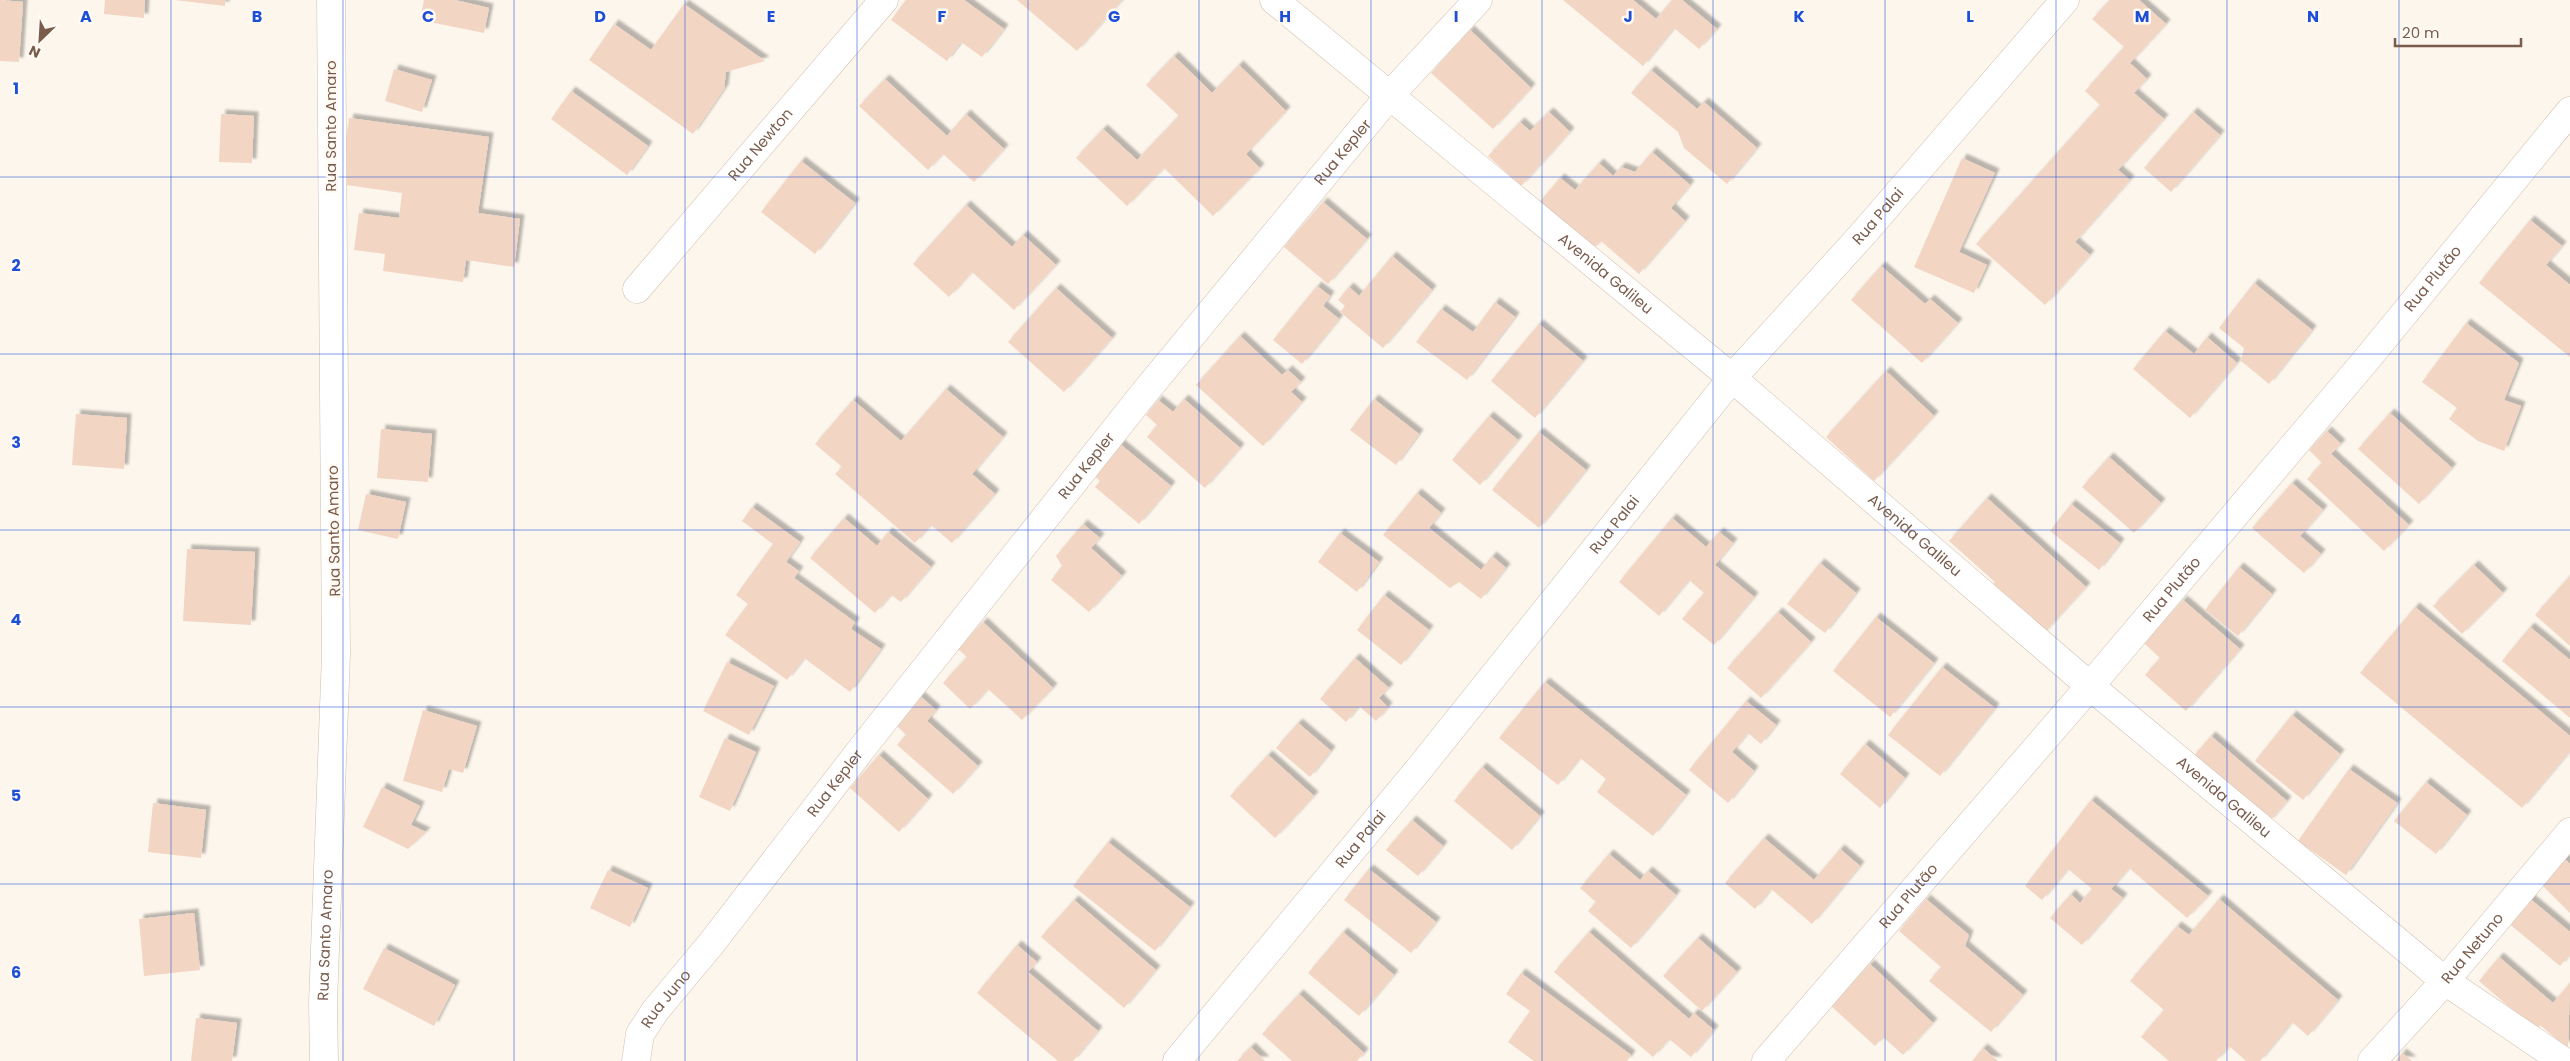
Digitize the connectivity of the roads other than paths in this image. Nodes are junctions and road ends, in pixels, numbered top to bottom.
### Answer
1 (331, 0) edge
2 (884, 0) edge
3 (1274, 0) edge
4 (1478, 0) edge
5 (2065, 0) edge
6 (1390, 95) junction
7 (2570, 111) edge
8 (637, 289) dead end
9 (1732, 378) junction
10 (2090, 686) junction
11 (2570, 832) edge
12 (711, 944) joint
13 (2445, 981) junction
14 (324, 1061) edge
15 (636, 1061) edge
16 (1178, 1061) edge
17 (1766, 1061) edge
18 (2372, 1061) edge
19 (2564, 1061) edge

1 - 14 street, Rua Santo Amaro
2 - 8 street, Rua Newton
3 - 6 street, Avenida Galileu
4 - 6 street, Rua Kepler
5 - 9 street, Rua Palai
6 - 9 street, Avenida Galileu
6 - 12 street, Rua Kepler
7 - 10 street, Rua Plutão
9 - 10 street, Avenida Galileu
9 - 16 street, Rua Palai
10 - 13 street, Avenida Galileu
10 - 17 street, Rua Plutão
11 - 13 street, Rua Netuno
12 - 15 street, Rua Juno
13 - 18 street, Rua Netuno
13 - 19 street, Avenida Galileu

